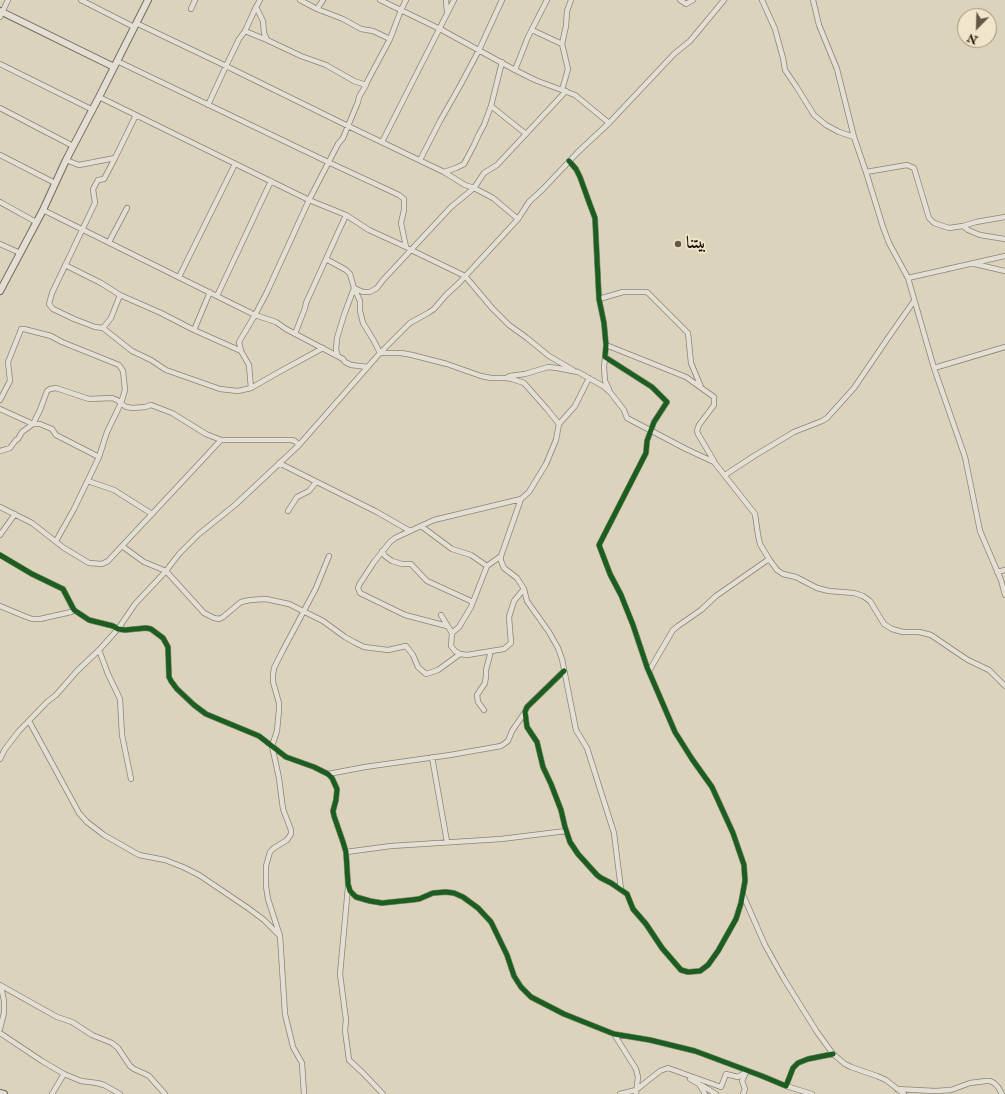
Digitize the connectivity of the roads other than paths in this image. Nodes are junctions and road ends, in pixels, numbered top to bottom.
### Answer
1 (8, 0) edge
2 (81, 0) edge
3 (148, 0) edge
4 (195, 0) edge
5 (260, 0) edge
6 (300, 0) edge
7 (323, 0) edge
8 (380, 0) edge
9 (406, 0) edge
10 (446, 0) edge
11 (454, 0) edge
12 (502, 0) edge
13 (547, 0) edge
14 (571, 0) edge
15 (680, 0) edge
16 (693, 0) edge
17 (724, 0) edge
18 (762, 0) edge
19 (813, 0) edge
20 (256, 7) junction
21 (191, 9) dead end
22 (317, 9) junction
23 (400, 10) junction
24 (1, 13) edge
25 (447, 14) junction
26 (135, 25) junction
27 (440, 29) junction
28 (532, 30) junction
29 (245, 31) junction
30 (390, 39) junction
31 (267, 40) junction
32 (562, 44) junction
33 (479, 50) junction
34 (117, 61) junction
35 (502, 62) junction
36 (0, 64) edge
37 (226, 66) junction
38 (114, 67) junction
39 (515, 70) junction
40 (366, 85) junction
41 (564, 91) junction
42 (99, 98) junction
43 (208, 105) junction
44 (491, 106) junction
45 (0, 108) edge
46 (93, 110) junction
47 (136, 115) junction
48 (609, 123) junction
49 (348, 126) junction
50 (526, 134) junction
51 (854, 137) junction
52 (382, 142) junction
53 (74, 146) junction
54 (0, 155) edge
55 (115, 158) junction
56 (66, 160) junction
57 (420, 160) junction
58 (569, 161) junction
59 (328, 162) junction
60 (234, 164) junction
61 (444, 172) junction
62 (866, 172) junction
63 (271, 181) junction
64 (55, 183) junction
65 (474, 188) junction
66 (309, 200) junction
67 (0, 202) edge
68 (127, 208) dead end
69 (43, 210) junction
70 (346, 216) junction
71 (1005, 217) edge
72 (518, 219) junction
73 (36, 222) junction
74 (963, 226) junction
75 (82, 228) junction
76 (1005, 239) edge
77 (110, 242) junction
78 (0, 244) edge
79 (406, 247) junction
80 (411, 250) junction
81 (20, 253) junction
82 (1005, 256) edge
83 (326, 258) junction
84 (973, 263) junction
85 (65, 265) junction
86 (1005, 271) edge
87 (465, 276) junction
88 (179, 277) junction
89 (908, 278) junction
90 (354, 288) junction
91 (0, 291) edge
92 (210, 292) junction
93 (120, 295) junction
94 (217, 296) junction
95 (599, 299) junction
96 (914, 301) junction
97 (255, 315) junction
98 (103, 328) junction
99 (194, 330) junction
100 (295, 334) junction
101 (606, 345) junction
102 (1005, 347) edge
103 (323, 348) junction
104 (240, 351) junction
105 (380, 353) junction
106 (338, 356) junction
107 (605, 357) junction
108 (368, 367) junction
109 (934, 368) junction
110 (578, 372) junction
111 (506, 378) junction
112 (589, 378) junction
113 (251, 388) junction
114 (702, 389) junction
115 (610, 392) junction
116 (0, 400) edge
117 (121, 403) junction
118 (0, 409) edge
119 (33, 424) junction
120 (559, 424) junction
121 (651, 430) junction
122 (221, 440) junction
123 (299, 445) junction
124 (0, 451) edge
125 (99, 457) junction
126 (714, 462) junction
127 (279, 463) junction
128 (725, 475) junction
129 (88, 481) junction
130 (316, 482) junction
131 (521, 499) junction
132 (0, 506) edge
133 (288, 512) dead end
134 (15, 514) junction
135 (152, 514) junction
136 (422, 526) junction
137 (410, 531) junction
138 (0, 535) edge
139 (56, 541) junction
140 (122, 546) junction
141 (382, 551) junction
142 (0, 555) edge
143 (328, 556) dead end
144 (501, 556) junction
145 (769, 559) junction
146 (487, 566) junction
147 (1005, 570) edge
148 (166, 571) junction
149 (997, 572) junction
150 (524, 589) junction
151 (1005, 595) edge
152 (473, 602) junction
153 (0, 606) edge
154 (74, 610) junction
155 (303, 612) junction
156 (441, 615) dead end
157 (448, 626) junction
158 (118, 629) junction
159 (452, 633) junction
160 (99, 650) junction
161 (491, 652) junction
162 (460, 654) junction
163 (564, 671) junction
164 (649, 671) junction
165 (1005, 686) edge
166 (484, 710) dead end
167 (525, 712) junction
168 (29, 721) junction
169 (272, 746) junction
170 (432, 757) junction
171 (0, 759) edge
172 (328, 774) junction
173 (131, 779) dead end
174 (566, 831) junction
175 (447, 842) junction
176 (346, 852) junction
177 (348, 884) junction
178 (621, 890) junction
179 (743, 894) junction
180 (280, 936) junction
181 (0, 985) edge
182 (0, 988) edge
183 (0, 1029) edge
184 (0, 1033) edge
185 (614, 1034) junction
186 (833, 1054) junction
187 (746, 1071) junction
188 (64, 1074) junction
189 (686, 1075) junction
190 (699, 1084) junction
191 (786, 1086) junction
192 (897, 1089) junction
193 (636, 1092) edge
194 (0, 1093) edge
195 (4, 1094) edge
196 (52, 1094) edge
197 (120, 1094) edge
198 (165, 1094) edge
199 (304, 1094) edge
200 (383, 1094) edge
201 (620, 1094) edge
202 (705, 1094) edge
203 (716, 1094) edge
204 (743, 1094) edge
205 (812, 1094) edge
206 (904, 1094) edge
207 (1002, 1094) edge

1 - 24 street
2 - 26 street
3 - 26 street
4 - 21 street
5 - 20 street
6 - 22 street
7 - 22 street
8 - 23 street
9 - 23 street
10 - 25 street
11 - 25 street
12 - 33 street
13 - 28 street
14 - 32 street
15 - 16 street
17 - 48 street
18 - 51 street
19 - 51 street
20 - 29 street
20 - 31 street
22 - 30 street
23 - 27 street
23 - 30 street
24 - 38 street
25 - 27 street
26 - 34 street
26 - 37 street
27 - 33 street
27 - 52 street
28 - 32 street
28 - 39 street
29 - 31 street
29 - 37 street
30 - 40 street
31 - 40 street
32 - 41 street
33 - 35 street
33 - 57 street
34 - 38 street
34 - 43 street
35 - 39 street
35 - 44 street
36 - 46 street
37 - 43 street
37 - 49 street
38 - 42 street
39 - 41 street
40 - 49 street
41 - 48 street
41 - 50 street
42 - 46 street
42 - 47 street
43 - 59 street
44 - 50 street
44 - 61 street
45 - 53 street
46 - 53 street
47 - 55 street
47 - 60 street
48 - 58 street
49 - 52 street
49 - 59 street
50 - 65 street
51 - 62 street
52 - 57 street
53 - 56 street
54 - 64 street
55 - 56 street
55 - 75 street
56 - 64 street
57 - 61 street
58 - 72 street
58 - 95 street
59 - 66 street
59 - 79 street
60 - 63 street
60 - 88 street
61 - 65 street
62 - 74 street
62 - 89 street
63 - 66 street
63 - 94 street
64 - 69 street
65 - 72 street
65 - 80 street
66 - 70 street
66 - 97 street
67 - 73 street
68 - 77 street
69 - 73 street
69 - 75 street
70 - 79 street
70 - 83 street
71 - 74 street
72 - 87 street
73 - 81 street
74 - 76 street
75 - 77 street
75 - 85 street
77 - 88 street
78 - 81 street
79 - 80 street
80 - 87 street
80 - 90 street
81 - 91 street
82 - 84 street
83 - 90 street
83 - 100 street
84 - 86 street
84 - 89 street
85 - 93 street
85 - 98 street
87 - 105 street
87 - 110 street
88 - 92 street
89 - 96 street
90 - 105 street
90 - 106 street
92 - 94 street
92 - 99 street
93 - 98 street
93 - 99 street
94 - 97 street
95 - 101 street
95 - 114 street
96 - 109 street
96 - 128 street
97 - 100 street
97 - 104 street
98 - 113 street
99 - 104 street
100 - 103 street
101 - 107 street
101 - 114 street
102 - 109 street
103 - 106 street
103 - 113 street
104 - 113 street
105 - 108 street
105 - 111 street
106 - 108 street
107 - 115 street
107 - 121 street
108 - 123 street
109 - 149 street
110 - 111 street
110 - 112 street
111 - 120 street
112 - 115 street
112 - 120 street
114 - 126 street
115 - 121 street
116 - 117 street
117 - 119 street
117 - 122 street
117 - 125 street
118 - 119 street
119 - 124 street
119 - 125 street
120 - 131 street
121 - 126 street
121 - 164 street
122 - 123 street
122 - 135 street
123 - 127 street
125 - 129 street
126 - 128 street
127 - 130 street
127 - 148 street
128 - 145 street
129 - 135 street
129 - 139 street
130 - 133 street
130 - 137 street
131 - 136 street
131 - 144 street
132 - 134 street
134 - 138 street
134 - 139 street
135 - 140 street
136 - 137 street
136 - 146 street
137 - 141 street
139 - 140 street
140 - 148 street
141 - 152 street
141 - 157 street
142 - 154 street
143 - 155 street
144 - 146 street
144 - 150 street
145 - 164 street
145 - 165 street
146 - 152 street
147 - 149 street
148 - 155 street
148 - 158 street
149 - 151 street
150 - 161 street
150 - 163 street
152 - 159 street
153 - 154 street
154 - 158 street
155 - 162 street
155 - 169 street
156 - 157 street
157 - 159 street
158 - 160 street
158 - 169 street
159 - 162 street
160 - 168 street
160 - 173 street
161 - 162 street
161 - 166 street
163 - 167 street
163 - 178 street
164 - 179 street
167 - 170 street
167 - 174 street
168 - 171 street
168 - 180 street
169 - 172 street
169 - 180 street
170 - 172 street
170 - 175 street
172 - 176 street
174 - 175 street
174 - 178 street
175 - 176 street
176 - 177 street
177 - 185 street
177 - 200 street
178 - 179 street
179 - 186 street
180 - 199 street
181 - 198 street
182 - 183 street
184 - 188 street
185 - 187 street
185 - 193 street
186 - 191 street
186 - 192 street
187 - 189 street
187 - 191 street
187 - 204 street
188 - 196 street
188 - 197 street
189 - 190 street
189 - 193 street
190 - 202 street
190 - 203 street
191 - 205 street
192 - 206 street
192 - 207 street
193 - 201 street
194 - 195 street

